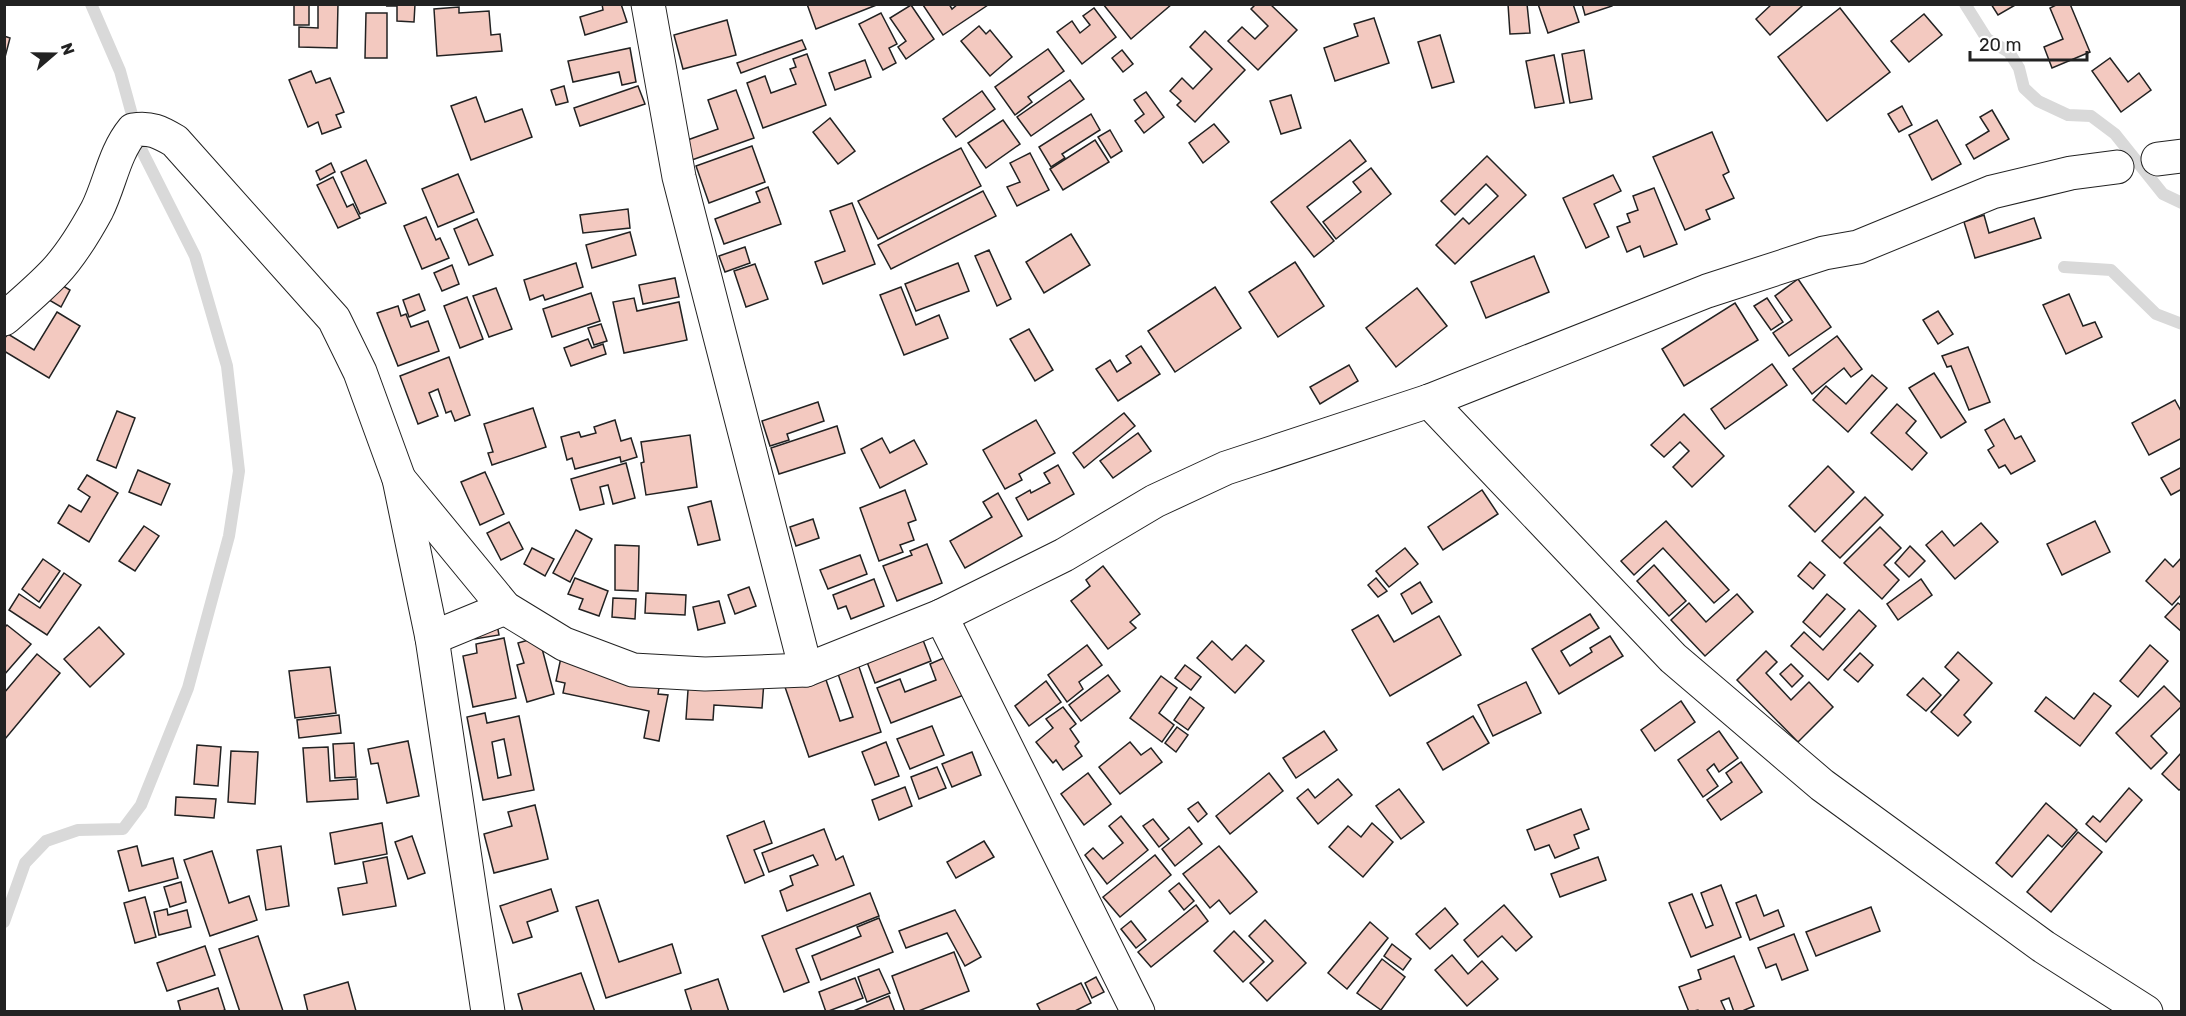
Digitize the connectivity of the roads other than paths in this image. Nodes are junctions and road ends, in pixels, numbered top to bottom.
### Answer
1 (648, 4) edge
2 (2117, 167) dead end
3 (4, 320) edge
4 (1429, 400) junction
5 (399, 479) junction
6 (505, 608) junction
7 (942, 616) junction
8 (432, 638) junction
9 (806, 670) junction
10 (488, 1011) edge
11 (1138, 1011) edge
12 (2146, 1011) edge

1 - 9 street
2 - 4 street
3 - 5 street
4 - 7 street
4 - 12 street
5 - 6 street
5 - 8 street
6 - 8 street
6 - 9 street
7 - 9 street
7 - 11 street
8 - 10 street

